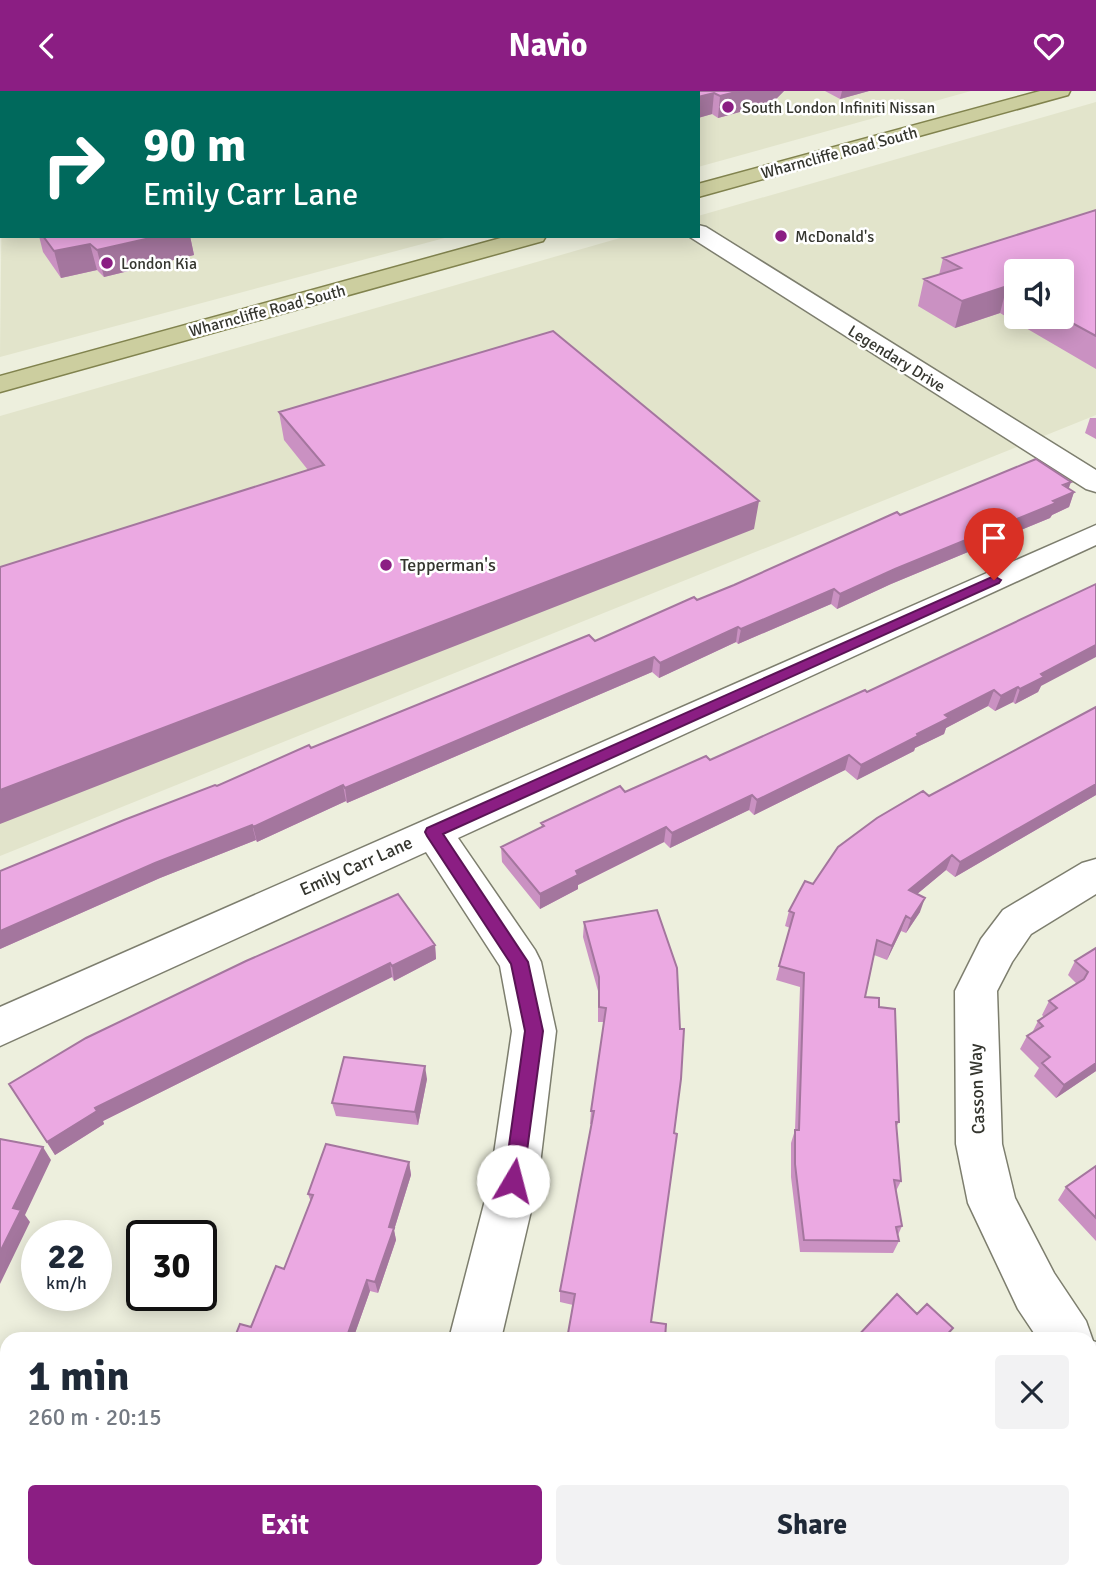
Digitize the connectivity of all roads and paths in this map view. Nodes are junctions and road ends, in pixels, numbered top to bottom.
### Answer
1 (1061, 91) edge
2 (700, 190) edge
3 (700, 233) edge
4 (528, 238) edge
5 (0, 384) edge
6 (1096, 483) edge
7 (1096, 534) edge
8 (433, 832) junction
9 (1096, 874) edge
10 (0, 1027) edge
11 (477, 1332) edge
12 (1063, 1332) edge

1 - 2 main road, Wharncliffe Road South
3 - 6 street, Legendary Drive
4 - 5 main road, Wharncliffe Road South
7 - 8 street, Emily Carr Lane
8 - 10 street, Emily Carr Lane
8 - 11 street
9 - 12 street, Casson Way

